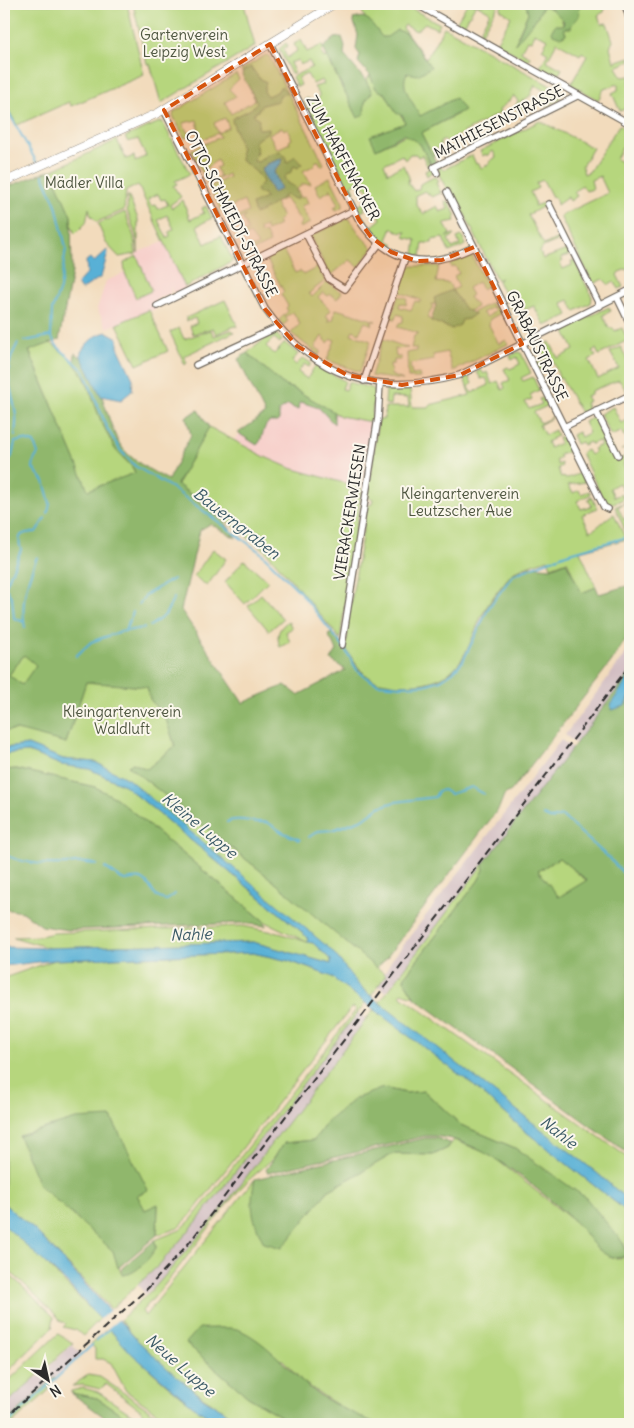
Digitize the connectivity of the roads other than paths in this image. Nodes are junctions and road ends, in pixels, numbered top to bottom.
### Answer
1 (334, 4) edge
2 (416, 4) edge
3 (625, 4) edge
4 (630, 21) edge
5 (270, 44) junction
6 (579, 95) junction
7 (164, 110) junction
8 (630, 124) edge
9 (437, 174) dead end
10 (4, 182) edge
11 (447, 192) dead end
12 (549, 204) dead end
13 (354, 210) junction
14 (306, 234) junction
15 (379, 244) junction
16 (474, 247) junction
17 (405, 258) junction
18 (243, 265) junction
19 (630, 290) edge
20 (617, 297) junction
21 (157, 306) dead end
22 (600, 306) junction
23 (630, 324) edge
24 (278, 327) junction
25 (522, 344) junction
26 (196, 366) dead end
27 (364, 380) junction
28 (380, 383) junction
29 (630, 395) edge
30 (596, 411) junction
31 (564, 427) junction
32 (618, 455) dead end
33 (608, 509) dead end
34 (342, 645) dead end

1 - 5 main road
2 - 6 street
3 - 4 street
5 - 7 main road
5 - 13 street, ZUM HARFENACKER
6 - 8 street
6 - 9 street, MATHIESENSTRASSE
7 - 10 main road
7 - 18 street, OTTO-SCHMIEDT-STRASSE
11 - 16 street, GRABAUSTRASSE
12 - 22 street
13 - 14 street
13 - 15 street, ZUM HARFENACKER
14 - 15 street
14 - 18 street
15 - 17 street, ZUM HARFENACKER
16 - 17 street, ZUM HARFENACKER
16 - 25 street, GRABAUSTRASSE
17 - 27 street
18 - 21 street
18 - 24 street, OTTO-SCHMIEDT-STRASSE
19 - 20 street, OTTO-SCHMIEDT-STRASSE
20 - 22 street, OTTO-SCHMIEDT-STRASSE
20 - 23 street
22 - 25 street, OTTO-SCHMIEDT-STRASSE
24 - 26 street
24 - 27 street, OTTO-SCHMIEDT-STRASSE
25 - 28 street, OTTO-SCHMIEDT-STRASSE
25 - 31 street, GRABAUSTRASSE
27 - 28 street, OTTO-SCHMIEDT-STRASSE
28 - 34 street, VIERACKERWIESEN
29 - 30 street
30 - 31 street
30 - 32 street
31 - 33 street, GRABAUSTRASSE

